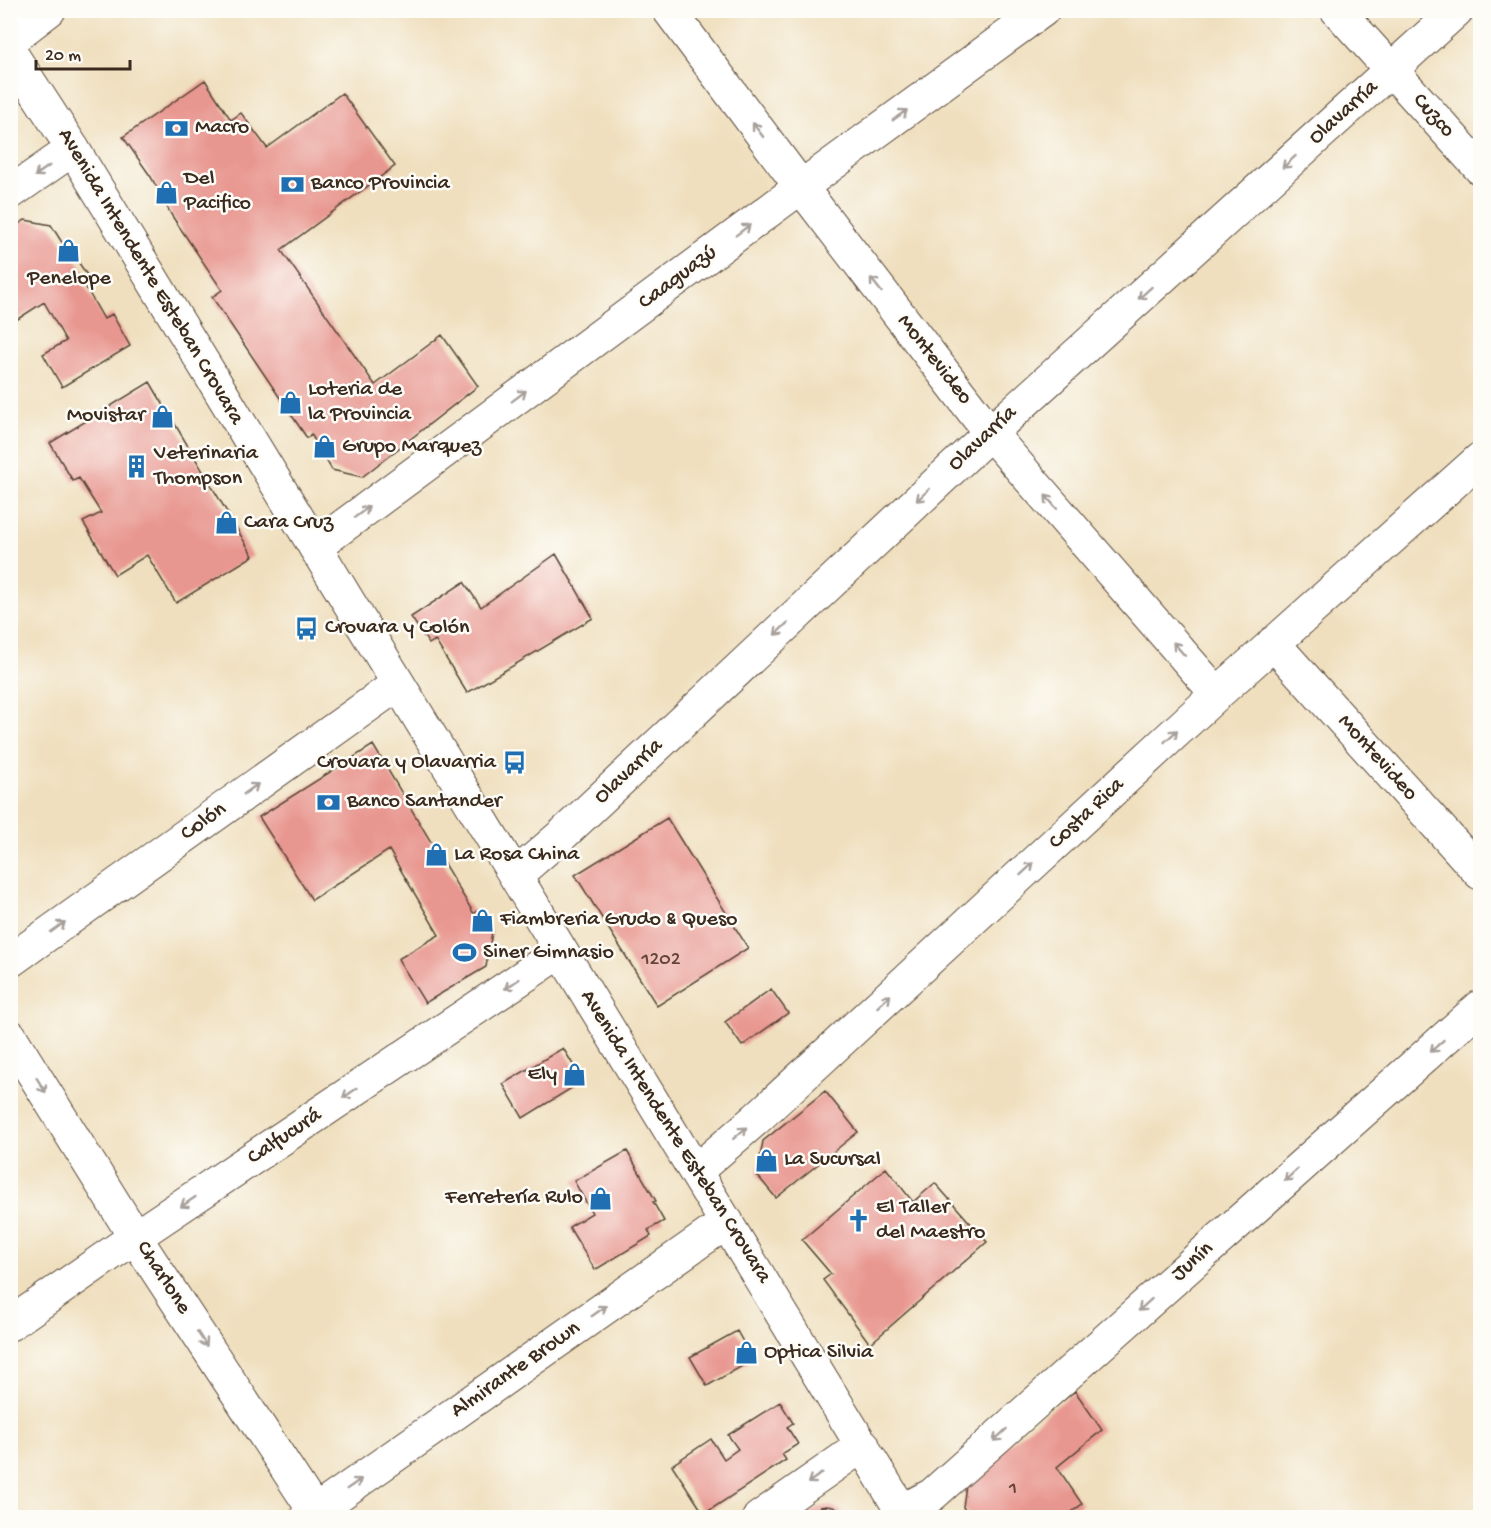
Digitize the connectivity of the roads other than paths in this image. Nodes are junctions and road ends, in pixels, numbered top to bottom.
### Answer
1 (49, 10) edge
2 (669, 10) edge
3 (1043, 10) edge
4 (1337, 10) edge
5 (1457, 10) edge
6 (10, 40) edge
7 (10, 52) edge
8 (1392, 69) junction
9 (73, 149) junction
10 (1480, 168) edge
11 (801, 187) junction
12 (10, 193) edge
13 (990, 433) junction
14 (1480, 459) edge
15 (315, 547) junction
16 (1273, 644) junction
17 (398, 684) junction
18 (1217, 693) junction
19 (1480, 873) edge
20 (516, 875) junction
21 (560, 952) junction
22 (10, 961) edge
23 (1480, 1007) edge
24 (10, 1036) edge
25 (696, 1171) junction
26 (727, 1222) junction
27 (135, 1237) junction
28 (10, 1324) edge
29 (863, 1445) junction
30 (904, 1514) edge
31 (314, 1515) edge
32 (759, 1518) edge

1 - 6 street
11 -> 2 street, Montevideo
11 -> 3 street, Caaguazú
4 - 8 street, Cuzco
5 - 8 street, Olavarría
7 - 9 street, Avenida Intendente Esteban Crovara
8 - 10 street, Cuzco
8 -> 13 street, Olavarría
9 -> 12 street
9 - 15 street, Avenida Intendente Esteban Crovara
13 -> 11 street, Montevideo
15 -> 11 street, Caaguazú
18 -> 13 street, Montevideo
13 -> 20 street, Olavarría
14 - 16 street, Costa Rica
15 - 17 street, Avenida Intendente Esteban Crovara
16 - 18 street, Costa Rica
16 - 19 street, Montevideo
17 - 20 street, Avenida Intendente Esteban Crovara
22 -> 17 street, Colón
25 -> 18 street, Costa Rica
20 - 21 street, Avenida Intendente Esteban Crovara
21 - 25 street, Avenida Intendente Esteban Crovara
21 -> 27 street, Calfucurá
23 -> 30 street, Junín
24 -> 27 street, Charlone
25 - 26 street, Avenida Intendente Esteban Crovara
26 - 29 street, Avenida Intendente Esteban Crovara
31 -> 26 street, Almirante Brown
27 - 28 street, Calfucurá
27 -> 31 street, Charlone
29 - 30 street, Avenida Intendente Esteban Crovara
29 -> 32 street

